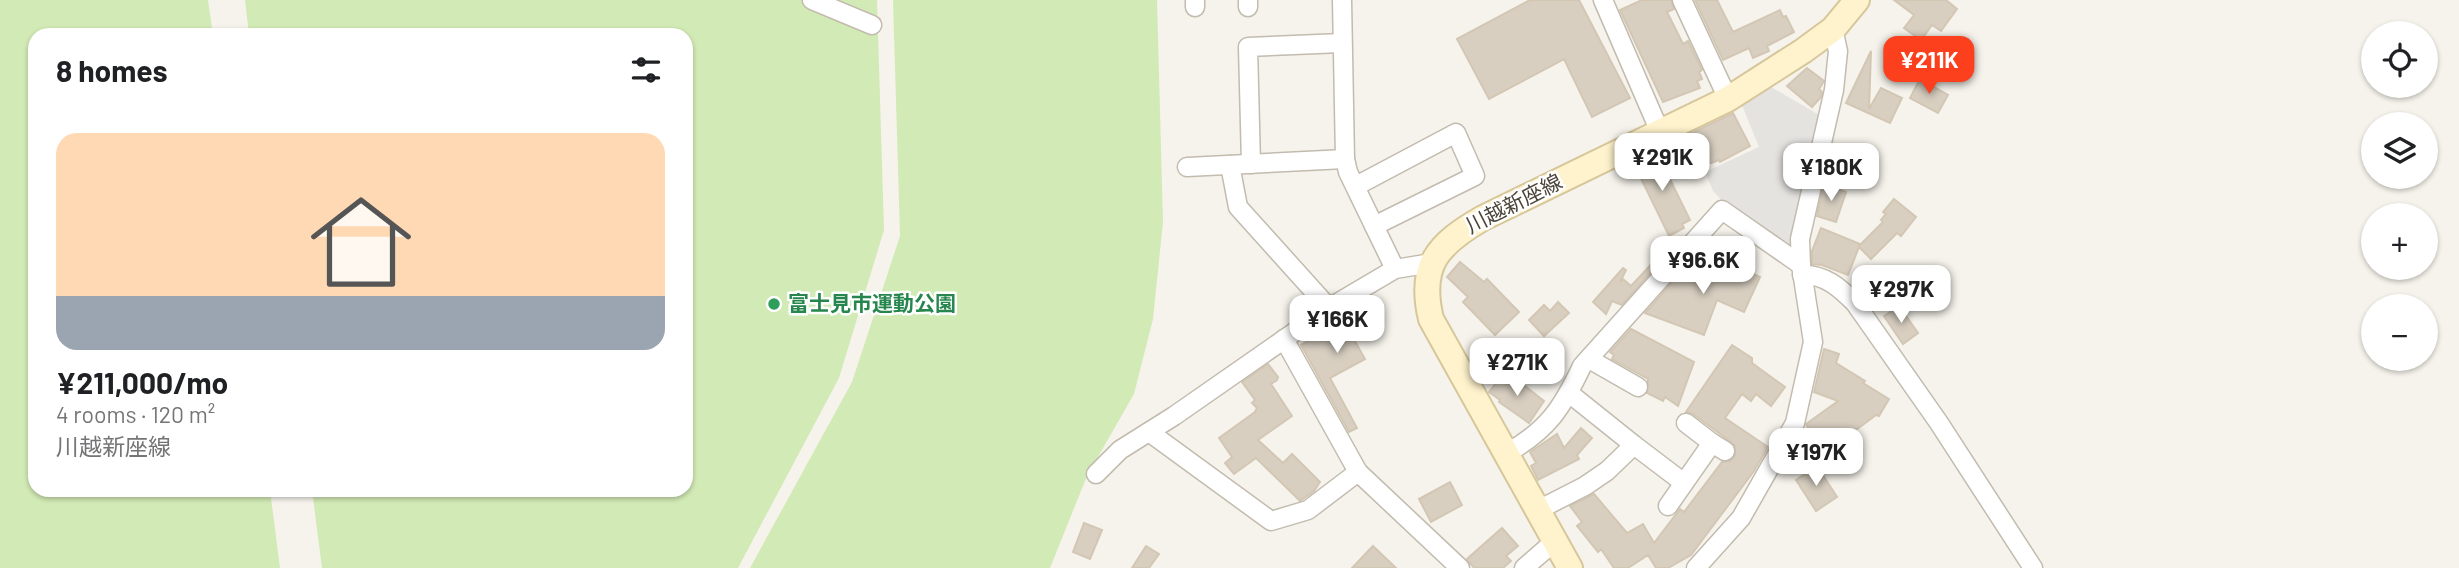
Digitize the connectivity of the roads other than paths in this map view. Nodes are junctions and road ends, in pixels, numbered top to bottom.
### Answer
1 (812, 0) edge
2 (1342, 0) edge
3 (1605, 0) edge
4 (1682, 0) edge
5 (1857, 0) edge
6 (872, 25) dead end
7 (1833, 29) junction
8 (1342, 43) junction
9 (1728, 99) junction
10 (1660, 132) junction
11 (1345, 159) junction
12 (1251, 164) junction
13 (1230, 165) junction
14 (1187, 167) dead end
15 (1356, 186) junction
16 (1374, 226) junction
17 (1432, 263) junction
18 (1395, 269) junction
19 (1801, 270) junction
20 (1329, 308) junction
21 (1284, 339) junction
22 (1588, 359) junction
23 (1638, 387) dead end
24 (1569, 393) junction
25 (1686, 423) dead end
26 (1149, 432) junction
27 (1634, 445) junction
28 (1507, 453) junction
29 (1358, 472) junction
30 (1096, 474) dead end
31 (1684, 484) junction
32 (1668, 506) dead end
33 (1538, 510) junction
34 (1555, 541) junction
35 (1460, 568) edge
36 (1524, 568) edge
37 (1570, 568) edge
38 (1696, 568) edge
39 (2033, 568) edge

1 - 6 street
2 - 8 street
3 - 10 street
4 - 9 street
5 - 7 main road, 川越新座線
7 - 9 main road, 川越新座線
7 - 19 street
8 - 11 street
8 - 12 street
9 - 10 main road, 川越新座線
10 - 17 main road, 川越新座線
11 - 12 street
11 - 15 street
12 - 13 street
13 - 14 street
13 - 20 street
15 - 16 street
15 - 16 street
16 - 18 street
17 - 18 street
17 - 28 main road
18 - 20 street
19 - 22 street
19 - 38 street
19 - 39 street
20 - 21 street
21 - 26 street
21 - 29 street
22 - 23 street
22 - 24 street
24 - 27 street
24 - 28 street
25 - 31 street
26 - 29 street
26 - 30 street
27 - 31 street
27 - 33 street
28 - 33 main road
29 - 35 street
31 - 32 street
33 - 34 main road
34 - 36 street
34 - 37 main road

